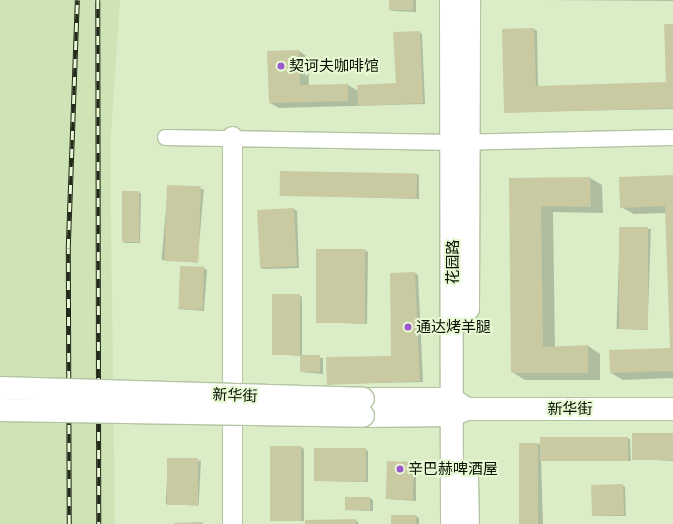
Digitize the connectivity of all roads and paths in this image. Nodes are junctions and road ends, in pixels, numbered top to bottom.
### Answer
1 (451, 0) edge
2 (469, 0) edge
3 (232, 136) junction
4 (165, 137) dead end
5 (673, 137) edge
6 (462, 142) junction
7 (0, 388) edge
8 (363, 407) junction
9 (457, 408) junction
10 (673, 409) edge
11 (0, 410) edge
12 (232, 524) edge
13 (452, 524) edge
14 (468, 524) edge

1 - 6 main road, 花园路
2 - 6 main road, 花园路
3 - 4 street
3 - 6 street
3 - 12 street
5 - 6 street
6 - 9 main road, 花园路
7 - 8 main road, 新华街, bridge
8 - 9 main road, 新华街
8 - 11 main road, 新华街, bridge
9 - 10 main road, 新华街
9 - 13 main road, 花园路
9 - 14 main road, 花园路

